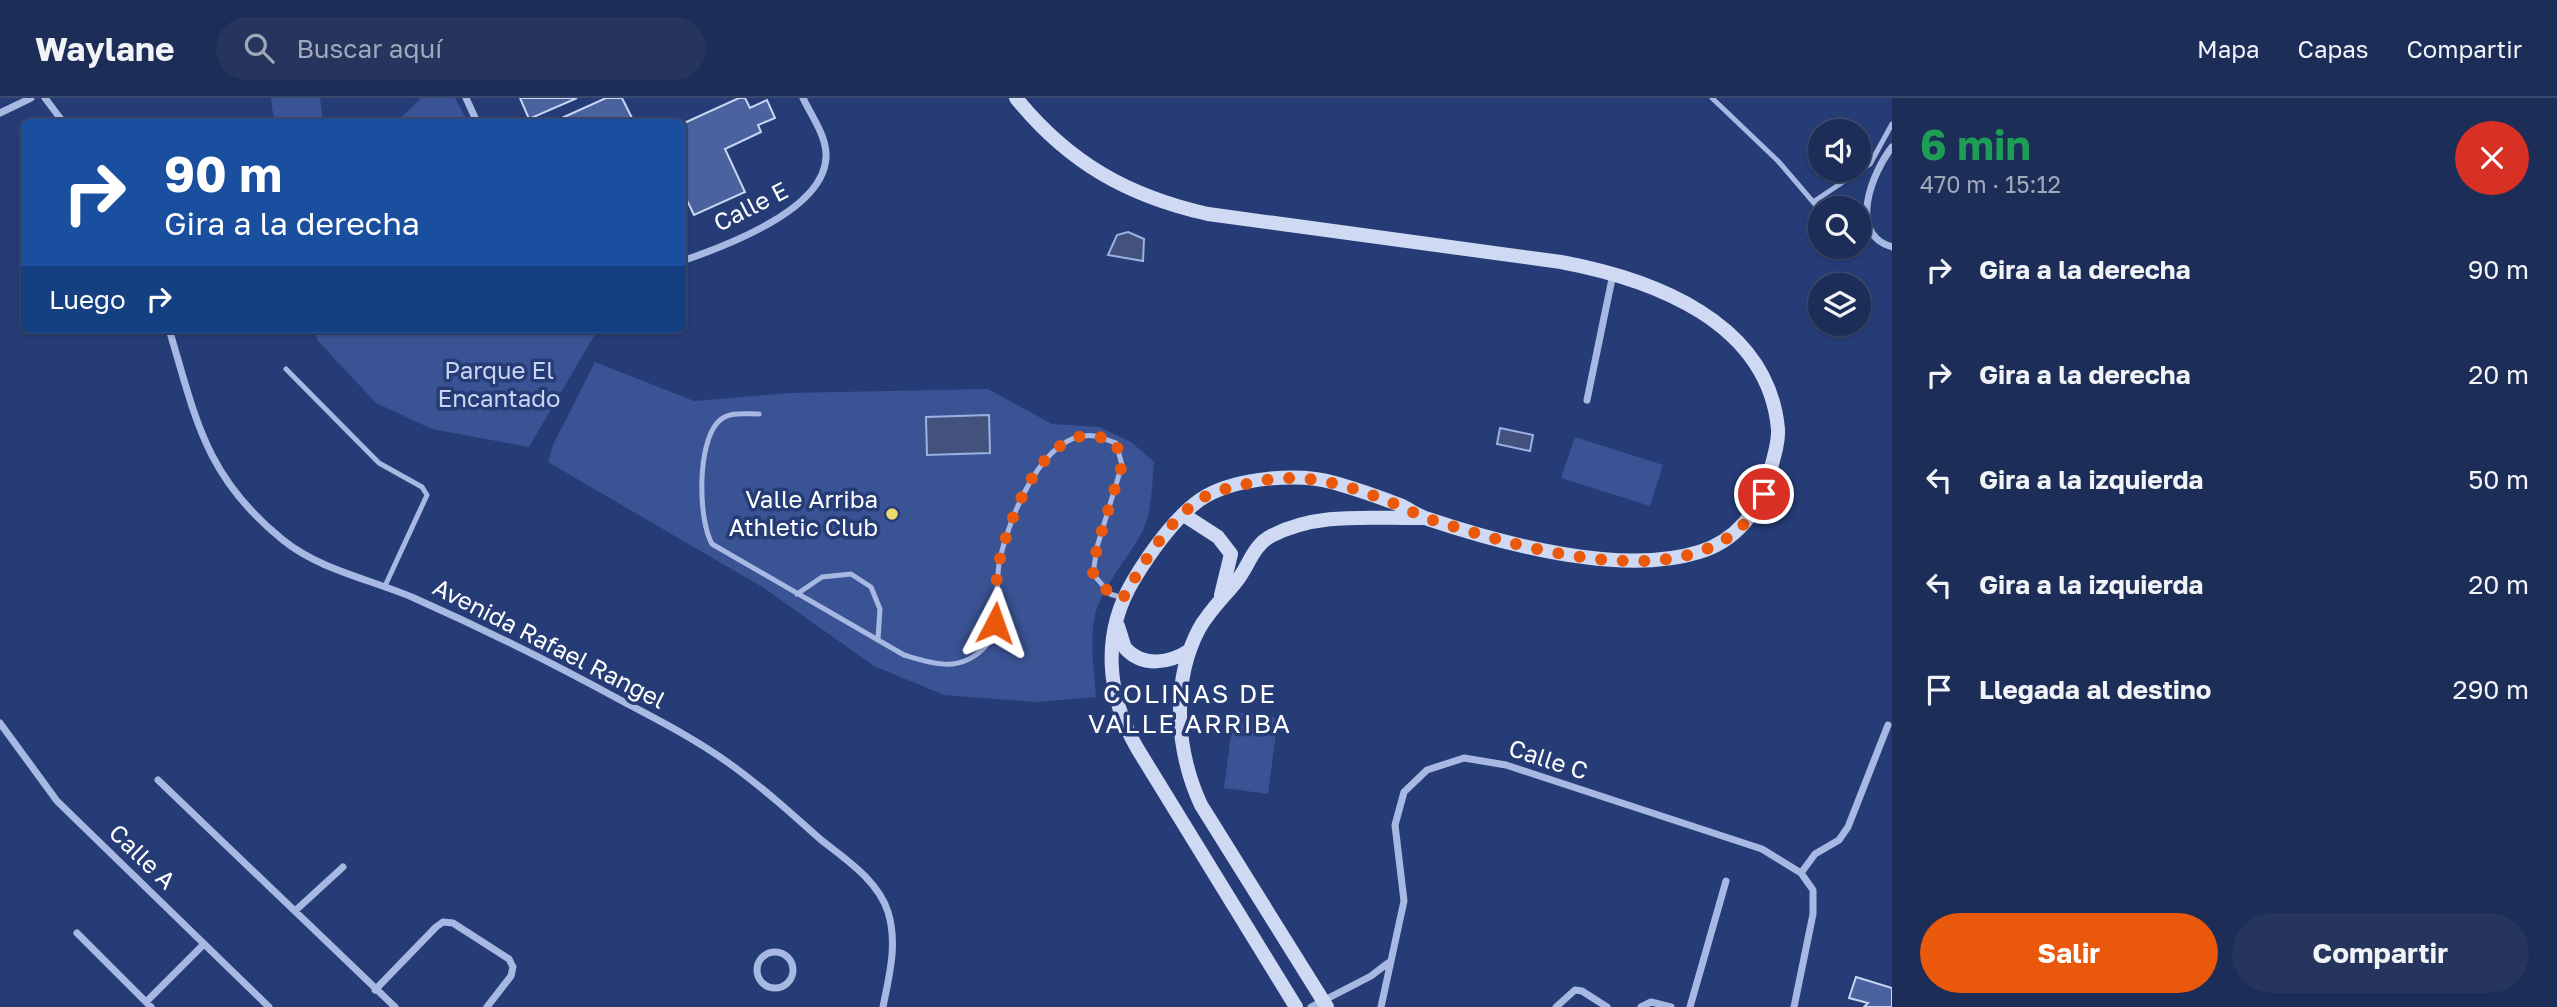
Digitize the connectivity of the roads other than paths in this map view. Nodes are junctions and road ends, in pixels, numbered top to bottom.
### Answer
1 (31, 98) edge
2 (45, 98) edge
3 (466, 98) edge
4 (803, 98) edge
5 (1016, 98) edge
6 (1712, 98) edge
7 (0, 113) edge
8 (61, 119) edge
9 (476, 119) edge
10 (1892, 124) edge
11 (1892, 147) edge
12 (1808, 196) edge
13 (1822, 196) edge
14 (1869, 196) edge
15 (1871, 230) edge
16 (1892, 247) edge
17 (686, 259) edge
18 (1613, 272) junction
19 (170, 333) edge
20 (286, 369) dead end
21 (1587, 400) dead end
22 (760, 414) dead end
23 (1184, 515) junction
24 (1425, 518) junction
25 (385, 586) junction
26 (797, 594) junction
27 (1123, 598) junction
28 (1219, 600) junction
29 (1116, 622) junction
30 (878, 639) junction
31 (1190, 650) junction
32 (0, 723) edge
33 (1888, 725) dead end
34 (158, 780) dead end
35 (343, 867) dead end
36 (1801, 873) junction
37 (1726, 881) dead end
38 (295, 911) junction
39 (77, 933) dead end
40 (204, 944) junction
41 (1389, 963) junction
42 (790, 982) joint
43 (375, 990) junction
44 (149, 1005) edge
45 (1320, 1005) edge
46 (269, 1007) edge
47 (395, 1007) edge
48 (487, 1007) edge
49 (883, 1007) edge
50 (1296, 1007) edge
51 (1381, 1007) edge
52 (1556, 1007) edge
53 (1606, 1007) edge
54 (1641, 1007) edge
55 (1671, 1007) edge
56 (1690, 1007) edge
57 (1794, 1007) edge

1 - 7 street
2 - 8 street
3 - 9 street
4 - 17 street, Calle E
5 - 18 street
6 - 12 lane
10 - 13 lane
11 - 14 street
15 - 16 street
18 - 21 street
18 - 24 street
19 - 25 street, Avenida Rafael Rangel
20 - 25 lane
22 - 26 lane
23 - 24 street
23 - 27 street
23 - 28 street
24 - 28 street
25 - 49 street, Avenida Rafael Rangel
26 - 30 lane
26 - 30 lane
27 - 29 street
27 - 30 lane
28 - 31 street
29 - 31 street
29 - 50 street
31 - 45 street
32 - 40 street, Calle A
33 - 36 street
34 - 38 street
35 - 38 street
36 - 41 street, Calle C
36 - 57 street
37 - 56 street
38 - 43 street
39 - 44 street
40 - 44 street
40 - 46 street, Calle A
41 - 45 street
41 - 51 street, Calle C
42 - 42 street
43 - 47 street
43 - 48 street
52 - 53 street
54 - 55 street

